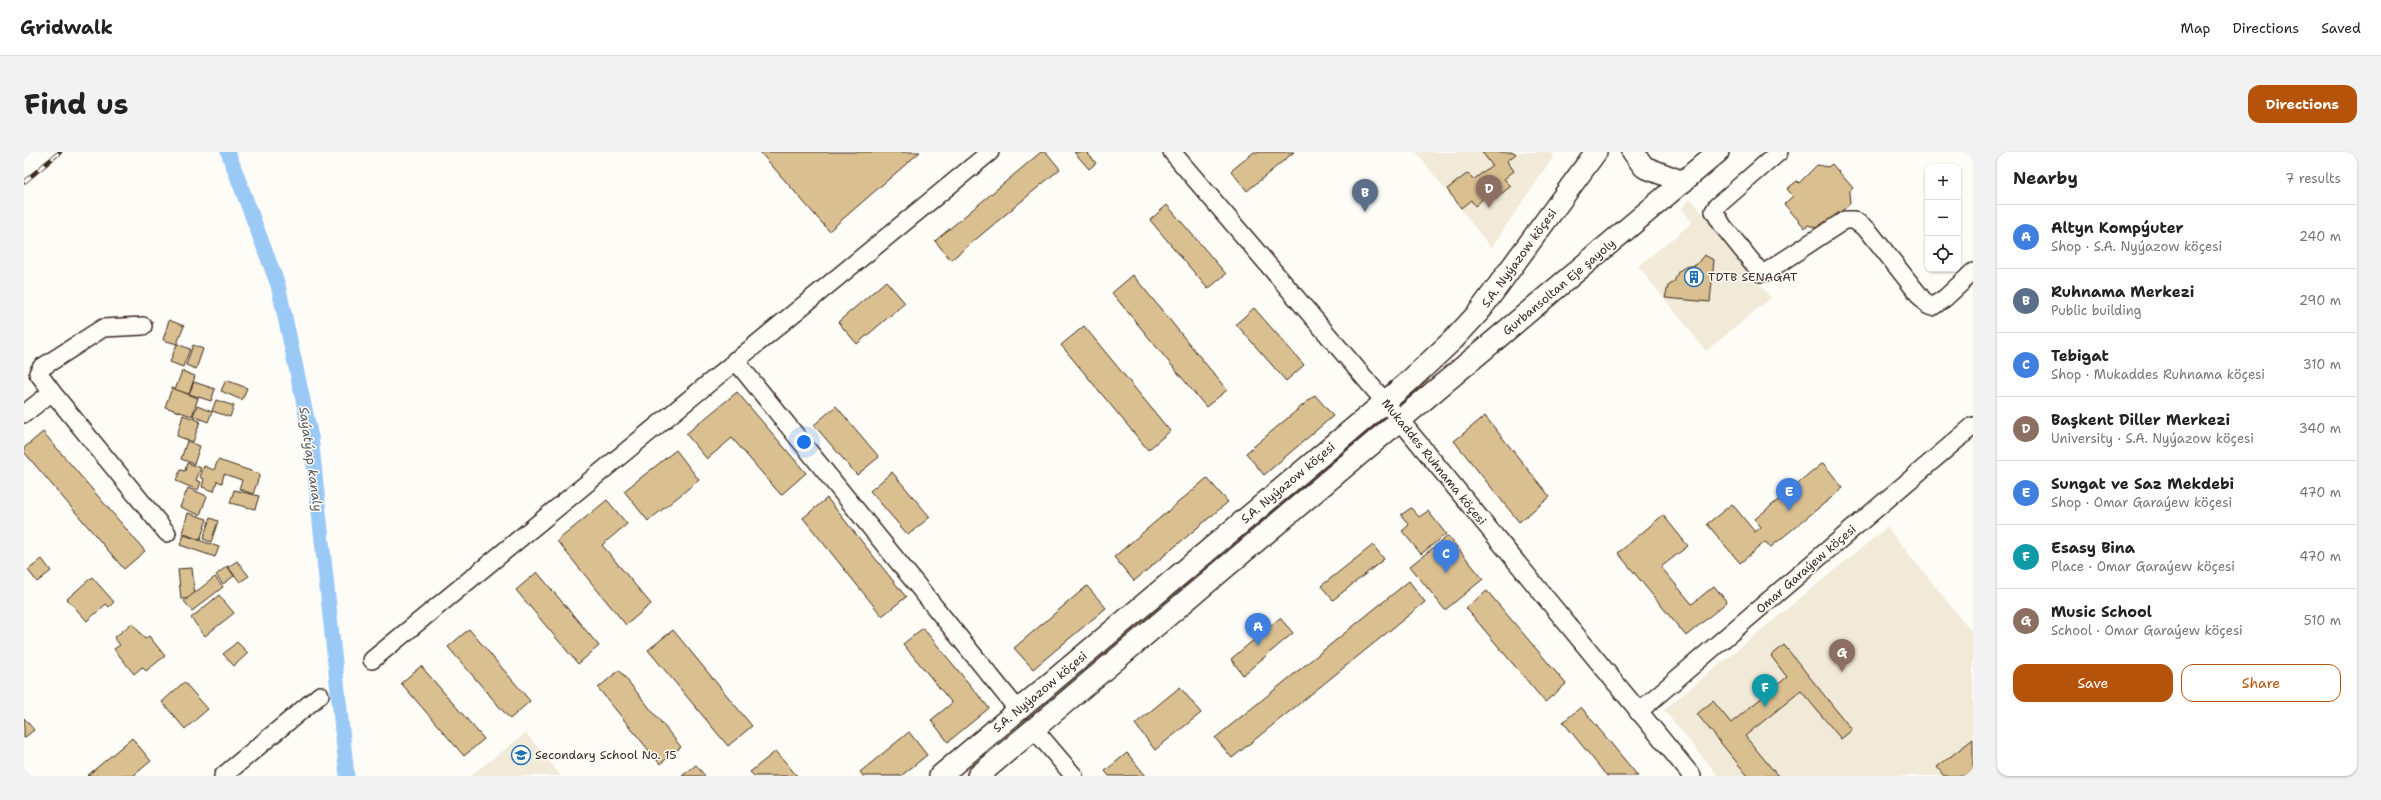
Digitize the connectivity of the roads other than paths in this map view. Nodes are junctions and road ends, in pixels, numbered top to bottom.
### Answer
1 (990, 152) edge
2 (1172, 152) edge
3 (1596, 152) edge
4 (1633, 152) edge
5 (1718, 152) edge
6 (1779, 152) edge
7 (1682, 182) junction
8 (1973, 272) edge
9 (143, 326) dead end
10 (735, 360) junction
11 (52, 392) junction
12 (1385, 402) junction
13 (24, 414) edge
14 (1400, 422) junction
15 (1973, 426) edge
16 (167, 533) dead end
17 (372, 660) dead end
18 (320, 694) dead end
19 (1018, 710) junction
20 (1638, 712) junction
21 (1034, 729) junction
22 (223, 776) edge
23 (940, 776) edge
24 (978, 776) edge
25 (1074, 776) edge
26 (1692, 776) edge

1 - 10 street
2 - 12 street, Mukaddes Ruhnama köçesi
3 - 12 main road, S.A. Nyýazow köçesi
4 - 7 main road
5 - 7 main road, Gurbansoltan Eje şayoly
6 - 8 street
7 - 14 main road, Gurbansoltan Eje şayoly
9 - 11 street
10 - 17 street
10 - 19 street
11 - 13 street
11 - 16 street
12 - 14 street, Mukaddes Ruhnama köçesi
12 - 19 main road, S.A. Nyýazow köçesi
14 - 20 street, Mukaddes Ruhnama köçesi
14 - 21 main road, S.A. Nyýazow köçesi
15 - 20 street, Omar Garaýew köçesi
18 - 22 street
19 - 23 main road, S.A. Nyýazow köçesi
20 - 26 street, Mukaddes Ruhnama köçesi
21 - 24 main road, S.A. Nyýazow köçesi
21 - 25 street

